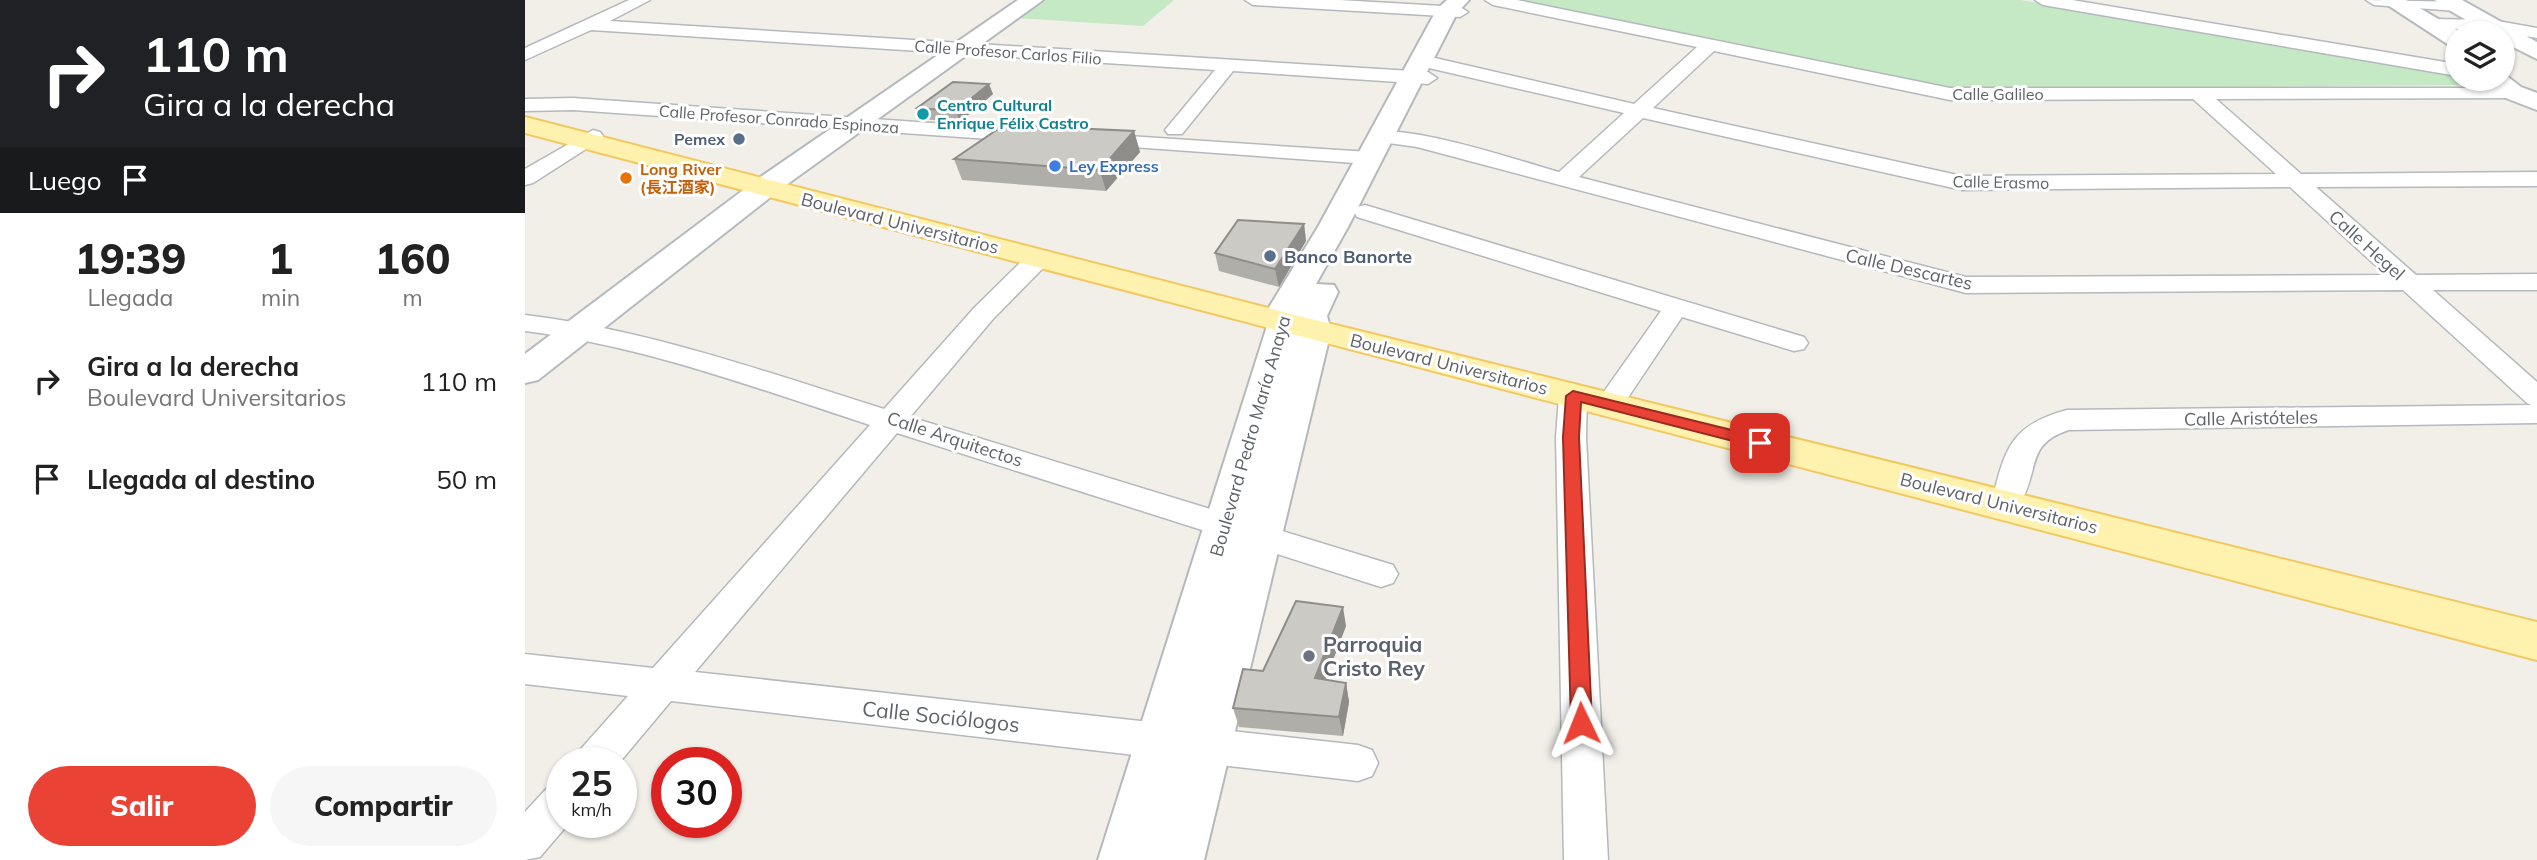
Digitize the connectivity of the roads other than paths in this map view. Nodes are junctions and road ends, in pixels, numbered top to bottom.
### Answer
1 (642, 0) edge
2 (1032, 0) edge
3 (1253, 0) edge
4 (1493, 0) edge
5 (2043, 0) edge
6 (2169, 0) edge
7 (2374, 0) edge
8 (2395, 2) edge
9 (1344, 3) edge
10 (2452, 3) edge
11 (1455, 7) edge
12 (2162, 20) junction
13 (2485, 21) edge
14 (2432, 24) junction
15 (2445, 24) edge
16 (588, 25) junction
17 (2515, 29) edge
18 (2445, 32) edge
19 (2537, 33) edge
20 (2515, 39) edge
21 (1709, 46) junction
22 (963, 49) junction
23 (2537, 52) edge
24 (525, 55) edge
25 (2537, 65) edge
26 (1228, 66) junction
27 (2445, 68) edge
28 (1425, 73) junction
29 (2515, 75) edge
30 (2445, 83) edge
31 (2515, 87) edge
32 (2198, 93) junction
33 (2537, 102) edge
34 (525, 105) edge
35 (1637, 111) junction
36 (525, 118) edge
37 (857, 124) junction
38 (525, 125) edge
39 (1175, 130) dead end
40 (1051, 137) edge
41 (590, 138) junction
42 (1079, 139) edge
43 (1383, 145) junction
44 (525, 178) edge
45 (2537, 179) edge
46 (1563, 180) junction
47 (2297, 182) junction
48 (769, 185) junction
49 (1365, 212) junction
50 (1038, 259) junction
51 (2537, 282) edge
52 (2410, 283) junction
53 (1677, 306) junction
54 (1298, 320) junction
55 (525, 323) edge
56 (581, 330) junction
57 (1794, 343) dead end
58 (525, 372) edge
59 (1617, 393) junction
60 (1573, 396) junction
61 (2537, 397) edge
62 (2537, 414) edge
63 (892, 419) junction
64 (2010, 492) junction
65 (1243, 531) junction
66 (1381, 574) dead end
67 (2537, 623) edge
68 (2537, 641) edge
69 (525, 669) edge
70 (662, 685) junction
71 (1162, 741) junction
72 (1206, 746) junction
73 (608, 747) edge
74 (1358, 763) dead end
75 (546, 819) edge
76 (525, 843) edge
77 (1126, 860) edge
78 (1176, 860) edge
79 (1586, 860) edge

1 - 16 street
2 - 22 street
3 - 9 street
4 - 21 street, Calle Galileo
5 - 12 street
6 - 12 street
7 - 8 street
8 - 10 street
8 - 14 street
9 - 11 street
10 - 13 street
11 - 28 street, Boulevard Pedro María Anaya
12 - 27 street
14 - 15 street
14 - 18 street
16 - 22 street, Calle Profesor Carlos Filio
16 - 24 street
17 - 19 street
20 - 23 street
21 - 32 street, Calle Galileo
21 - 35 street
22 - 26 street, Calle Profesor Carlos Filio
22 - 37 street
25 - 29 street
26 - 28 street, Calle Profesor Carlos Filio
26 - 39 street
28 - 35 street, Calle Erasmo
28 - 43 street, Boulevard Pedro María Anaya
30 - 32 street, Calle Galileo
31 - 33 street
32 - 47 street, Calle Hegel
34 - 37 street, Calle Profesor Conrado Espinoza
35 - 46 street
35 - 47 street, Calle Erasmo
36 - 41 main road, Boulevard Universitarios
37 - 40 street, Calle Profesor Conrado Espinoza
37 - 48 street
38 - 41 main road, Boulevard Universitarios
41 - 44 street
41 - 48 main road, Boulevard Universitarios
42 - 43 street
43 - 46 street, Calle Descartes
43 - 49 street, Boulevard Pedro María Anaya
43 - 54 street, Boulevard Pedro María Anaya
45 - 47 street, Calle Erasmo
46 - 52 street, Calle Descartes
47 - 52 street, Calle Hegel
48 - 50 main road, Boulevard Universitarios
48 - 54 main road, Boulevard Universitarios
48 - 56 street
49 - 53 street
49 - 54 street, Boulevard Pedro María Anaya
50 - 54 main road, Boulevard Universitarios
50 - 63 street
51 - 52 street, Calle Descartes
52 - 61 street, Calle Hegel
53 - 57 street
53 - 59 street
54 - 59 main road, Boulevard Universitarios
54 - 60 main road, Boulevard Universitarios
54 - 65 street, Boulevard Pedro María Anaya
55 - 56 street, Calle Arquitectos
56 - 58 street
56 - 63 street, Calle Arquitectos
59 - 64 main road, Boulevard Universitarios
60 - 68 main road, Boulevard Universitarios
60 - 79 street
62 - 64 street, Calle Aristóteles
63 - 65 street, Calle Arquitectos
63 - 70 street
64 - 67 main road, Boulevard Universitarios
65 - 66 street, Calle Arquitectos
65 - 71 street, Boulevard Pedro María Anaya
65 - 72 street, Boulevard Pedro María Anaya
69 - 70 street, Calle Sociólogos
70 - 71 street, Calle Sociólogos
70 - 73 street
71 - 72 street, Calle Sociólogos
71 - 77 street, Boulevard Pedro María Anaya
72 - 74 street, Calle Sociólogos
72 - 78 street, Boulevard Pedro María Anaya
75 - 76 street

